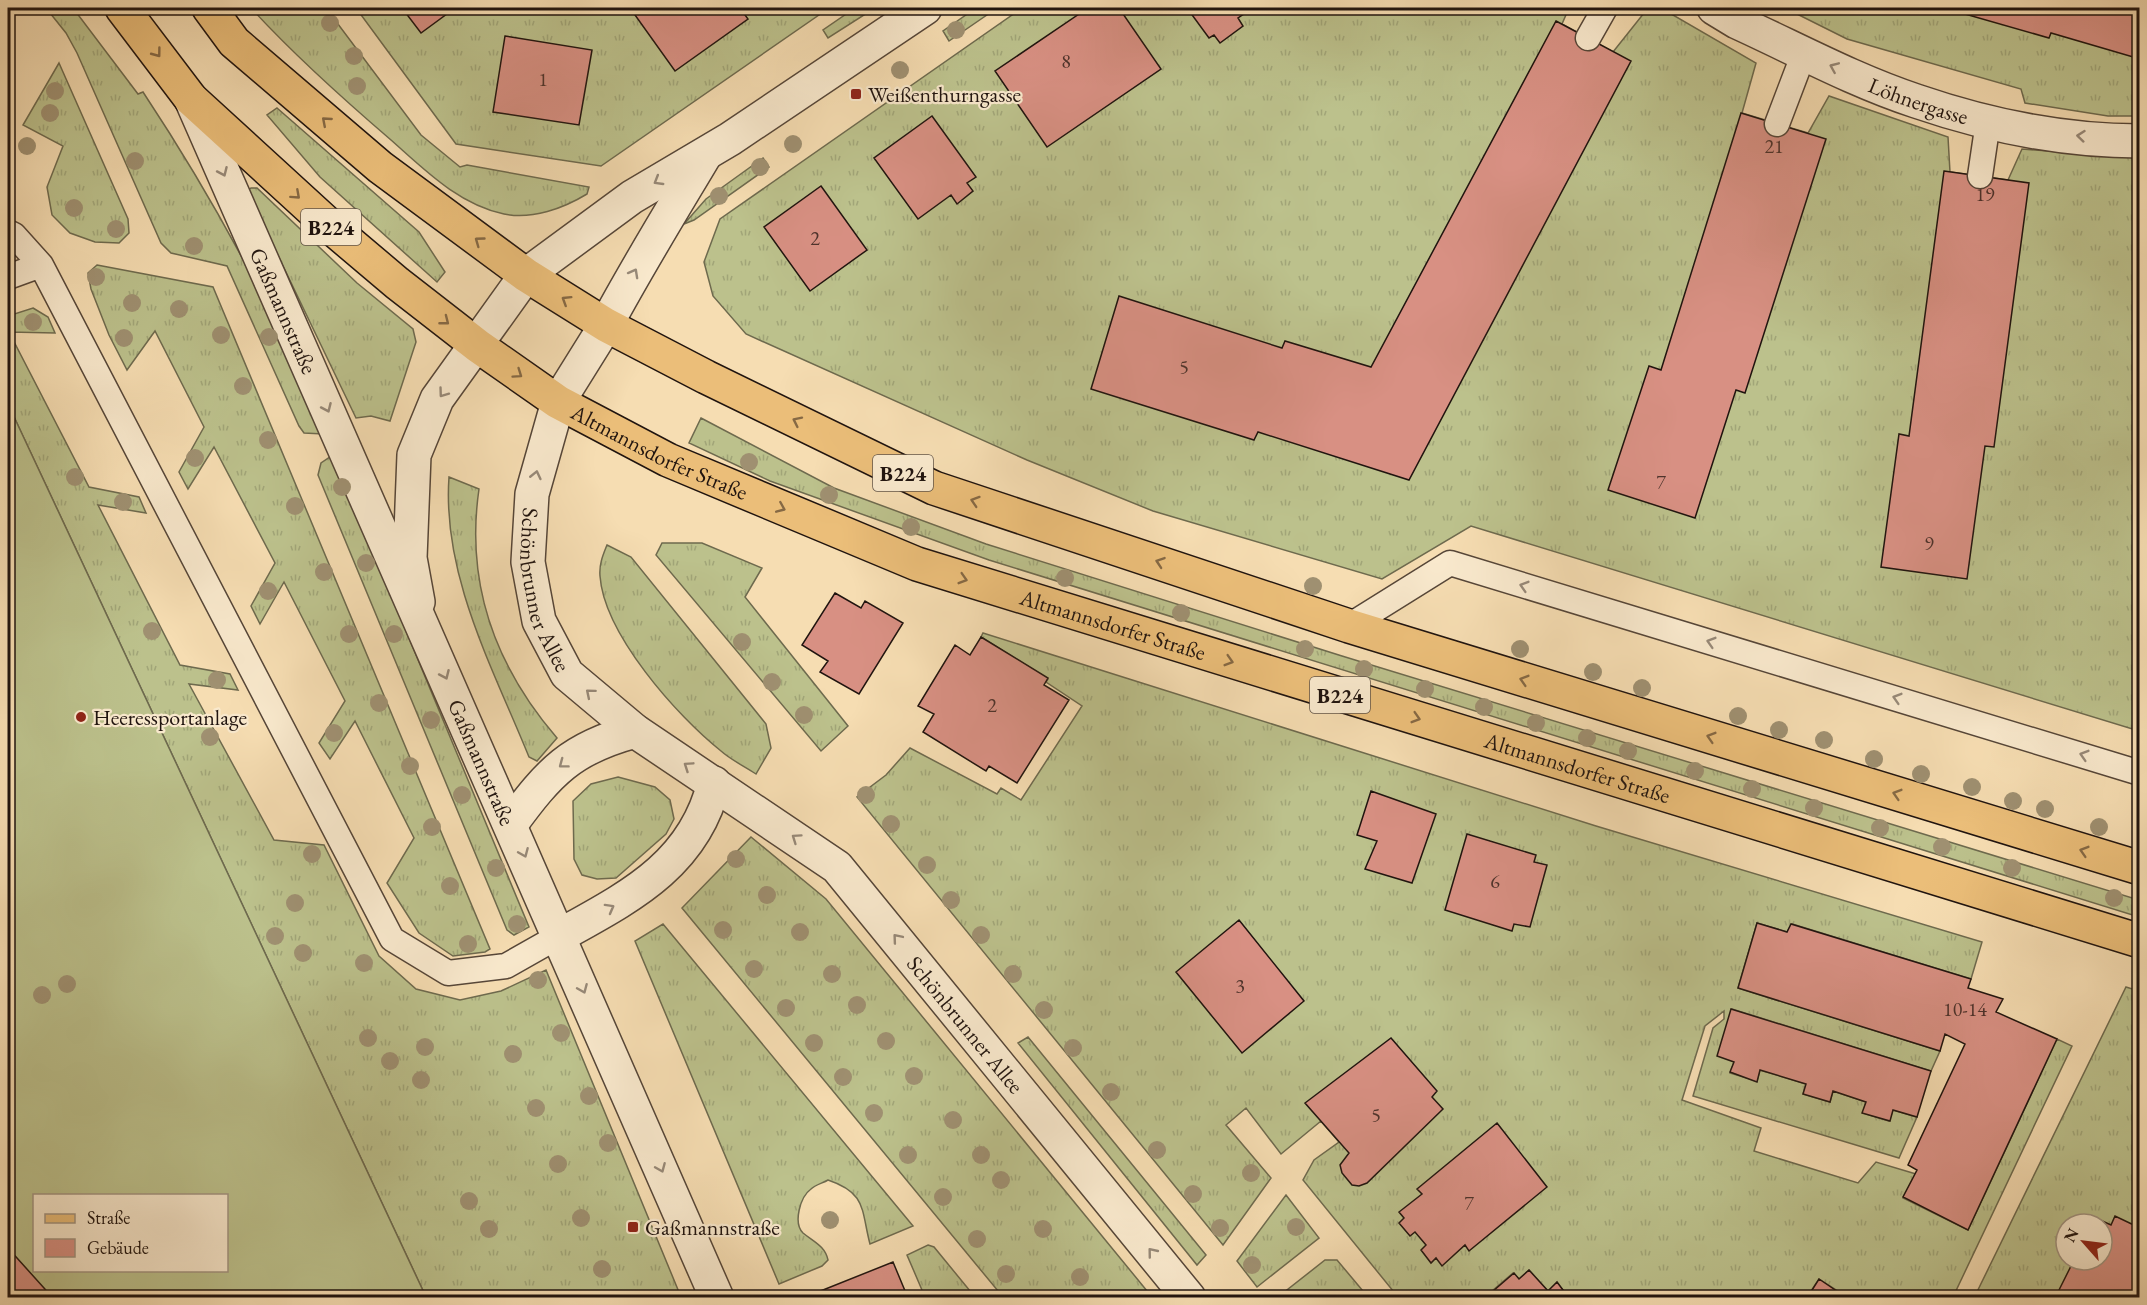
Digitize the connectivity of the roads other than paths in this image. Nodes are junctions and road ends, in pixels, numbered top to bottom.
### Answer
1 (122, 8) edge
2 (209, 8) edge
3 (925, 8) edge
4 (1605, 8) edge
5 (1714, 8) edge
6 (1588, 38) dead end
7 (1804, 53) junction
8 (191, 99) junction
9 (1988, 122) junction
10 (1777, 124) dead end
11 (2139, 141) edge
12 (708, 151) junction
13 (1980, 176) dead end
14 (8, 232) edge
15 (41, 265) junction
16 (526, 275) junction
17 (8, 278) edge
18 (606, 325) junction
19 (478, 346) junction
20 (558, 402) junction
21 (421, 621) junction
22 (1350, 626) junction
23 (634, 730) junction
24 (2139, 773) edge
25 (714, 783) junction
26 (512, 824) junction
27 (2139, 868) edge
28 (559, 936) junction
29 (2139, 941) edge
30 (717, 1298) edge
31 (1189, 1298) edge

1 -> 8 main road, B224
16 -> 2 main road, B224
3 - 12 street
4 - 6 lane
5 - 7 street, Löhnergasse
9 -> 7 street, Löhnergasse
7 - 10 lane
8 -> 19 main road, Altmannsdorfer Straße / B224
8 -> 21 street, Gaßmannstraße
11 -> 9 street, Löhnergasse
9 - 13 lane
12 -> 16 street
18 -> 12 street
14 - 15 lane
15 - 17 lane
15 - 28 lane
18 -> 16 main road, B224
16 - 19 street
18 - 20 street, Schönbrunner Allee
22 -> 18 main road, B224
19 -> 20 main road, Altmannsdorfer Straße / B224
19 -> 21 street, Gaßmannstraße
23 -> 20 street, Schönbrunner Allee
20 -> 29 main road, Altmannsdorfer Straße / B224
21 -> 26 street, Gaßmannstraße
24 -> 22 lane
27 -> 22 main road, B224
25 -> 23 street, Schönbrunner Allee
23 -> 26 street
28 -> 25 street
31 -> 25 street, Schönbrunner Allee
26 -> 28 street, Gaßmannstraße
28 -> 30 street, Gaßmannstraße

